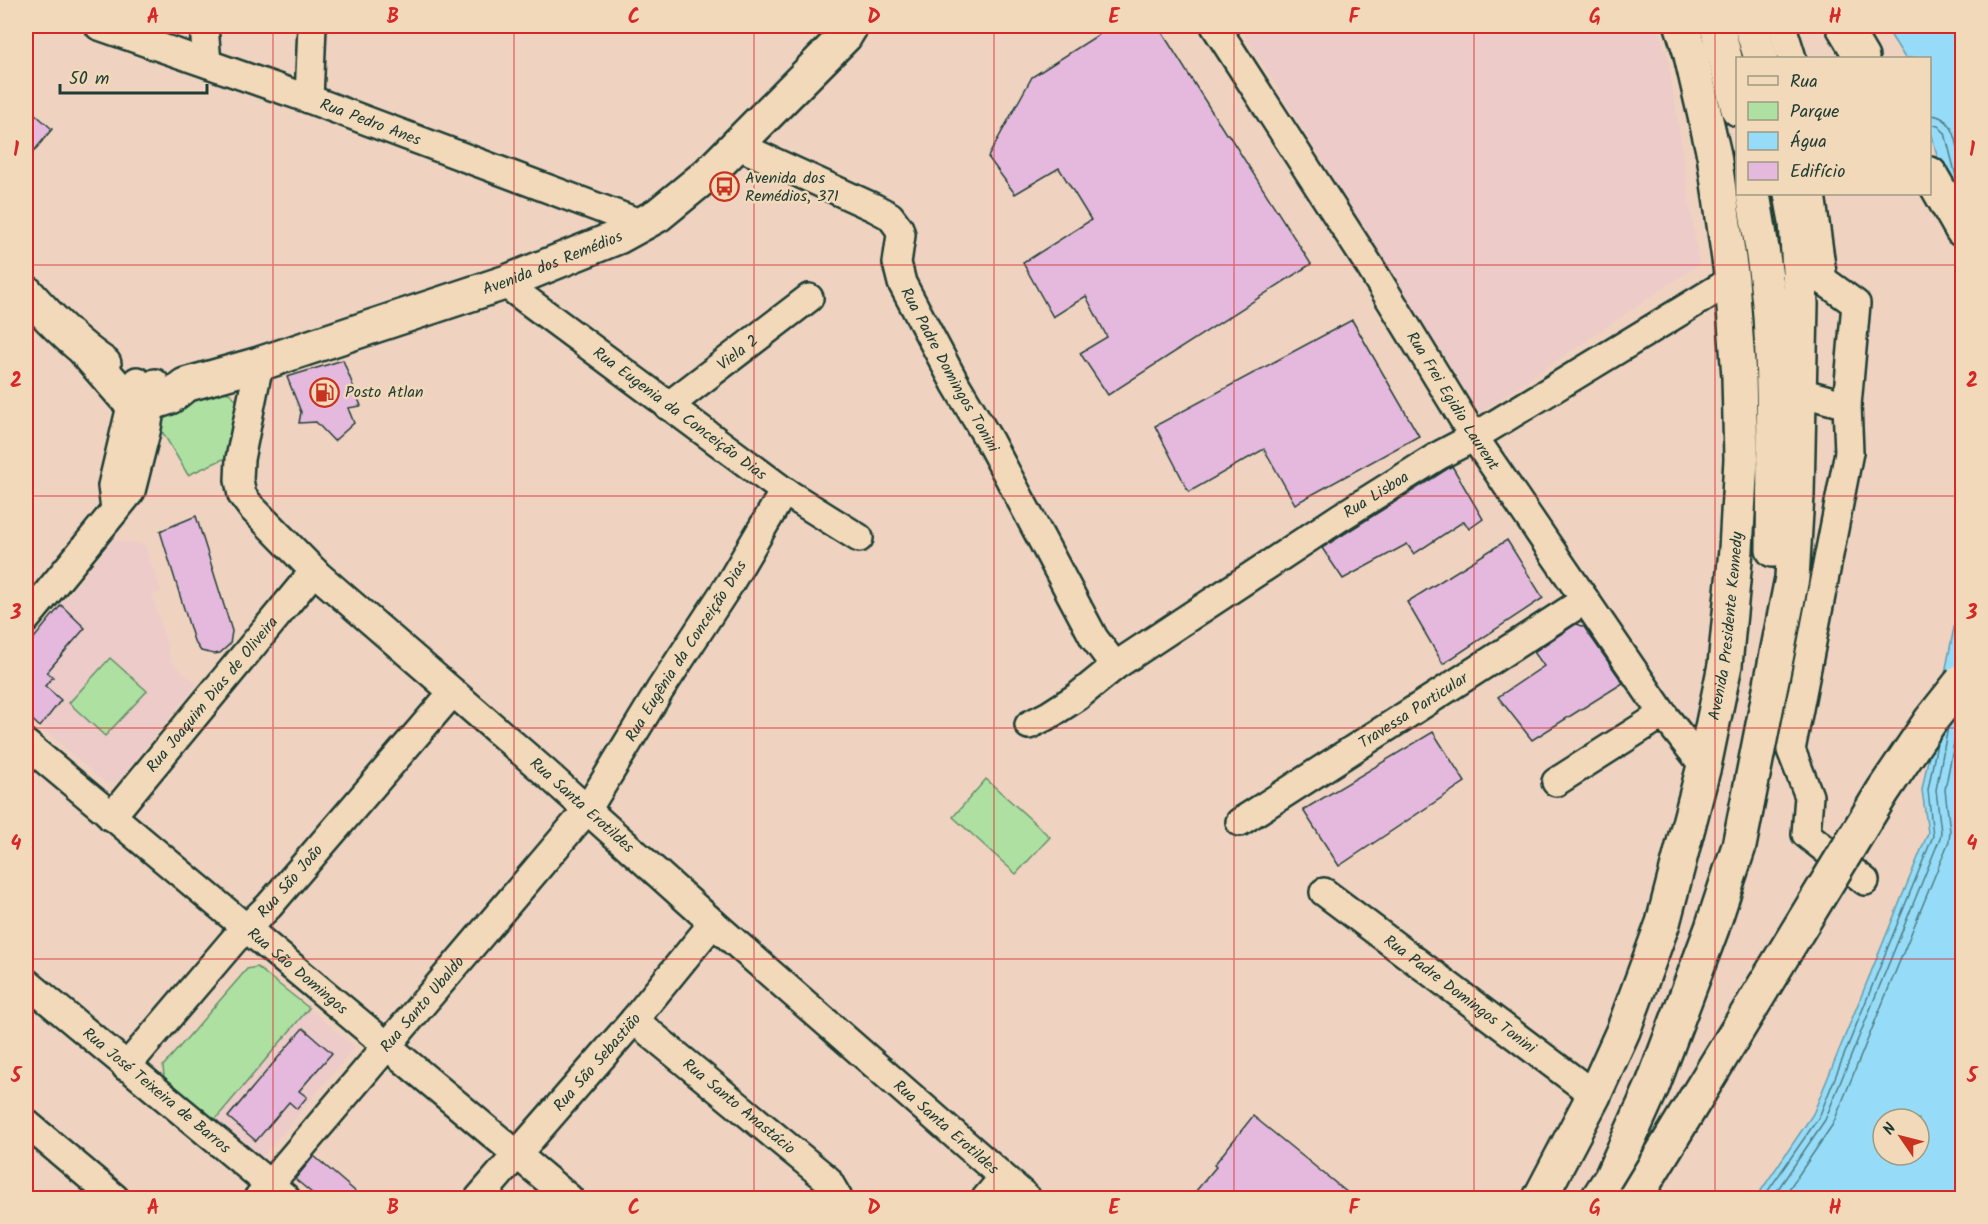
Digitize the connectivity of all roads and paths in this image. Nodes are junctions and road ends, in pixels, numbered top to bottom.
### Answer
1 (99, 26) edge
2 (204, 26) edge
3 (312, 26) edge
4 (851, 26) edge
5 (1215, 26) edge
6 (1682, 26) edge
7 (1717, 26) edge
8 (1751, 26) edge
9 (1782, 26) edge
10 (1843, 26) edge
11 (1761, 57) edge
12 (1792, 57) edge
13 (1861, 57) edge
14 (207, 63) junction
15 (309, 99) junction
16 (1736, 105) edge
17 (737, 145) junction
18 (1931, 177) edge
19 (1753, 195) edge
20 (1791, 195) edge
21 (1811, 195) edge
22 (642, 224) junction
23 (1962, 230) edge
24 (1732, 279) junction
25 (504, 283) junction
26 (26, 292) edge
27 (809, 298) dead end
28 (37, 308) edge
29 (259, 364) junction
30 (152, 390) junction
31 (1800, 392) junction
32 (1847, 405) junction
33 (668, 406) junction
34 (1474, 437) junction
35 (784, 491) junction
36 (859, 538) dead end
37 (314, 571) junction
38 (1584, 600) junction
39 (26, 619) edge
40 (1115, 666) junction
41 (1772, 678) junction
42 (1962, 681) edge
43 (452, 693) junction
44 (1662, 714) junction
45 (1029, 725) dead end
46 (26, 744) edge
47 (1704, 766) junction
48 (1557, 782) dead end
49 (587, 810) junction
50 (111, 817) junction
51 (1240, 822) dead end
52 (1864, 880) dead end
53 (1324, 892) dead end
54 (713, 923) junction
55 (245, 929) junction
56 (26, 982) edge
57 (634, 1020) junction
58 (386, 1047) junction
59 (126, 1067) junction
60 (1594, 1095) junction
61 (26, 1123) edge
62 (517, 1154) junction
63 (1004, 1178) junction
64 (833, 1189) edge
65 (271, 1194) edge
66 (115, 1198) edge
67 (480, 1198) edge
68 (569, 1198) edge
69 (853, 1198) edge
70 (986, 1198) edge
71 (1027, 1198) edge
72 (1540, 1198) edge
73 (1598, 1198) edge
74 (1635, 1198) edge

1 - 14 street, Rua Pedro Anes
2 - 14 street
3 - 15 street
4 - 17 main road, Avenida dos Remédios
5 - 34 street, Rua Frei Egidio Laurent
6 - 24 main road, Avenida Presidente Kennedy
7 - 16 main road
8 - 11 main road
9 - 12 street
10 - 13 main road
14 - 15 street, Rua Pedro Anes
15 - 22 street, Rua Pedro Anes
17 - 22 main road, Avenida dos Remédios
17 - 40 street, Rua Padre Domingos Tonini
18 - 23 main road
19 - 41 main road
20 - 31 main road
21 - 32 street
22 - 25 main road, Avenida dos Remédios
24 - 34 street, Rua Lisboa
24 - 47 main road, Avenida Presidente Kennedy
25 - 29 main road, Avenida dos Remédios
25 - 33 street, Rua Eugenia da Conceição Dias
26 - 28 main road
27 - 33 street, Viela 2
28 - 30 main road
29 - 30 main road, Avenida dos Remédios
29 - 37 street, Rua Santa Erotildes
30 - 39 street
31 - 32 street
31 - 41 main road
32 - 52 street
33 - 35 street, Rua Eugenia da Conceição Dias
34 - 38 street, Rua Frei Egidio Laurent
34 - 40 street, Rua Lisboa
35 - 36 street, Rua Eugenia da Conceição Dias
35 - 49 street, Rua Eugênia da Conceição Dias
37 - 43 street, Rua Santa Erotildes
37 - 50 street, Rua Joaquim Dias de Oliveira
38 - 44 street, Rua Frei Egidio Laurent
38 - 51 street, Travessa Particular
40 - 45 street, Rua Lisboa
41 - 73 main road
42 - 74 main road, bridge
43 - 49 street, Rua Santa Erotildes
43 - 55 street, Rua São João
44 - 47 street, Rua Frei Egidio Laurent
44 - 48 street
46 - 50 street, Rua São Domingos
47 - 60 main road, Avenida Presidente Kennedy
49 - 54 street, Rua Santa Erotildes
49 - 58 street, Rua Santo Ubaldo
50 - 55 street, Rua São Domingos
53 - 60 street, Rua Padre Domingos Tonini
54 - 57 street, Rua São Sebastião
54 - 63 street, Rua Santa Erotildes
55 - 58 street, Rua São Domingos
55 - 59 street, Rua São João
56 - 59 street, Rua José Teixeira de Barros
57 - 62 street, Rua São Sebastião
57 - 64 street, Rua Santo Anastácio
58 - 62 street, Rua São Domingos
58 - 65 street, Rua Santo Ubaldo
59 - 65 street, Rua José Teixeira de Barros
60 - 72 main road, Avenida Presidente Kennedy
61 - 66 street
62 - 67 street, Rua São Sebastião
62 - 68 street, Rua São Domingos
63 - 70 street
63 - 71 street, Rua Santa Erotildes
64 - 69 street, Rua Santo Anastácio

